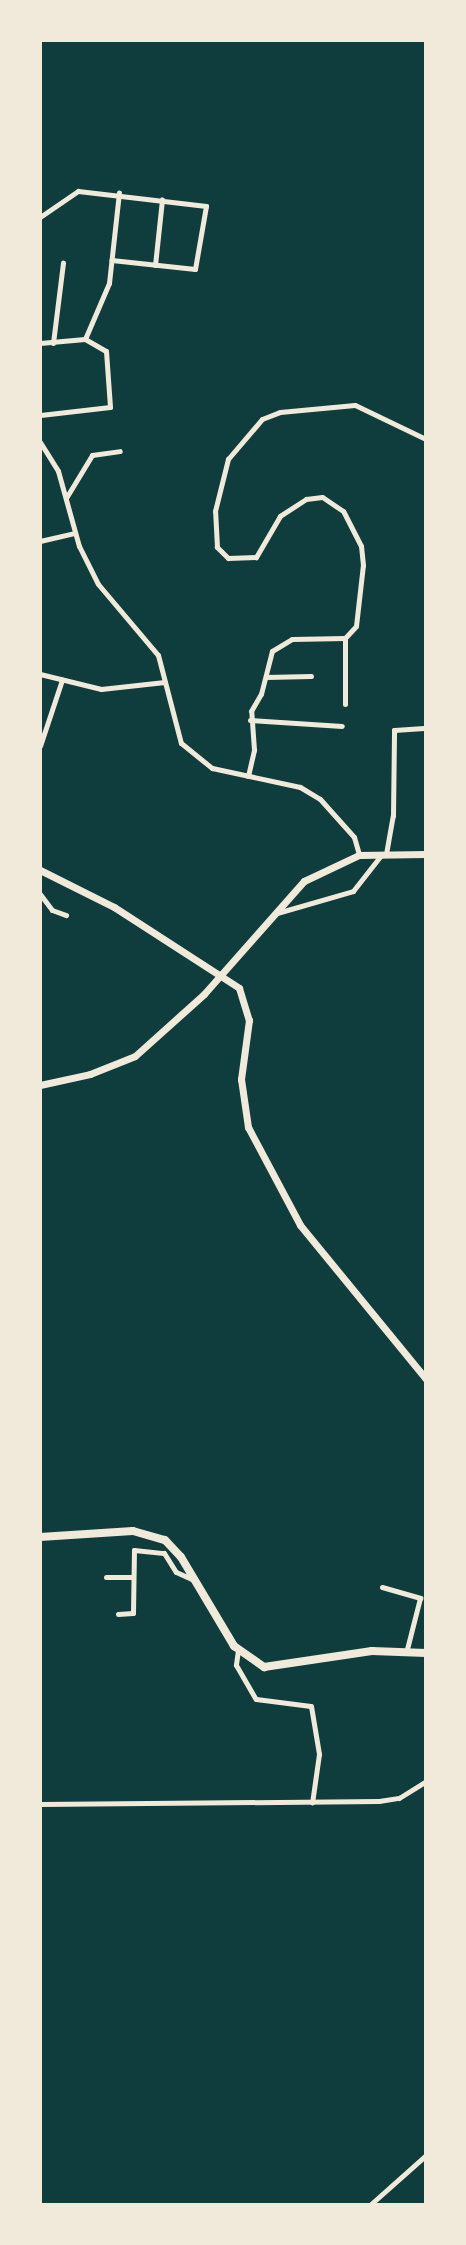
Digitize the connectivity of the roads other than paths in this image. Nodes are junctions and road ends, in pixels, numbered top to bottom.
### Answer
1 (118, 193) junction
2 (162, 200) junction
3 (40, 217) edge
4 (111, 260) junction
5 (63, 263) dead end
6 (155, 265) junction
7 (85, 339) junction
8 (40, 343) edge
9 (53, 343) junction
10 (40, 415) edge
11 (426, 439) edge
12 (40, 442) edge
13 (120, 451) dead end
14 (66, 498) junction
15 (75, 533) junction
16 (40, 541) edge
17 (345, 638) junction
18 (40, 675) edge
19 (311, 676) dead end
20 (266, 677) junction
21 (62, 680) junction
22 (165, 682) junction
23 (345, 704) dead end
24 (250, 720) junction
25 (40, 724) edge
26 (49, 726) junction
27 (342, 726) dead end
28 (424, 729) edge
29 (40, 746) edge
30 (248, 776) junction
31 (384, 854) junction
32 (426, 854) edge
33 (358, 855) junction
34 (40, 870) edge
35 (40, 894) edge
36 (272, 914) junction
37 (66, 915) dead end
38 (40, 1084) edge
39 (426, 1379) edge
40 (40, 1537) edge
41 (106, 1577) dead end
42 (133, 1577) junction
43 (194, 1580) junction
44 (382, 1587) dead end
45 (118, 1614) dead end
46 (238, 1650) junction
47 (407, 1650) junction
48 (426, 1653) edge
49 (426, 1781) edge
50 (312, 1803) junction
51 (40, 1804) edge
52 (426, 2156) edge
53 (371, 2205) edge

1 - 2 street
1 - 3 street
1 - 4 street
2 - 6 street
2 - 6 street
4 - 6 street
4 - 7 street
5 - 9 street
7 - 9 street
7 - 10 street
8 - 9 street
11 - 17 street
12 - 14 street
13 - 14 street
14 - 15 street
15 - 16 street
15 - 22 street
17 - 20 street
17 - 23 street
18 - 21 street
19 - 20 street
20 - 24 street
21 - 22 street
21 - 26 street
22 - 30 street
24 - 27 street
24 - 30 street
25 - 26 street
26 - 29 street
28 - 31 street
30 - 33 street
31 - 32 street
31 - 33 street
31 - 36 street
33 - 36 street
34 - 39 street
35 - 37 street
36 - 38 street
40 - 43 main road
41 - 42 street
42 - 43 street
42 - 45 street
43 - 46 main road
44 - 47 street
46 - 47 main road
46 - 50 street
47 - 48 main road
49 - 50 street
50 - 51 street
52 - 53 street

